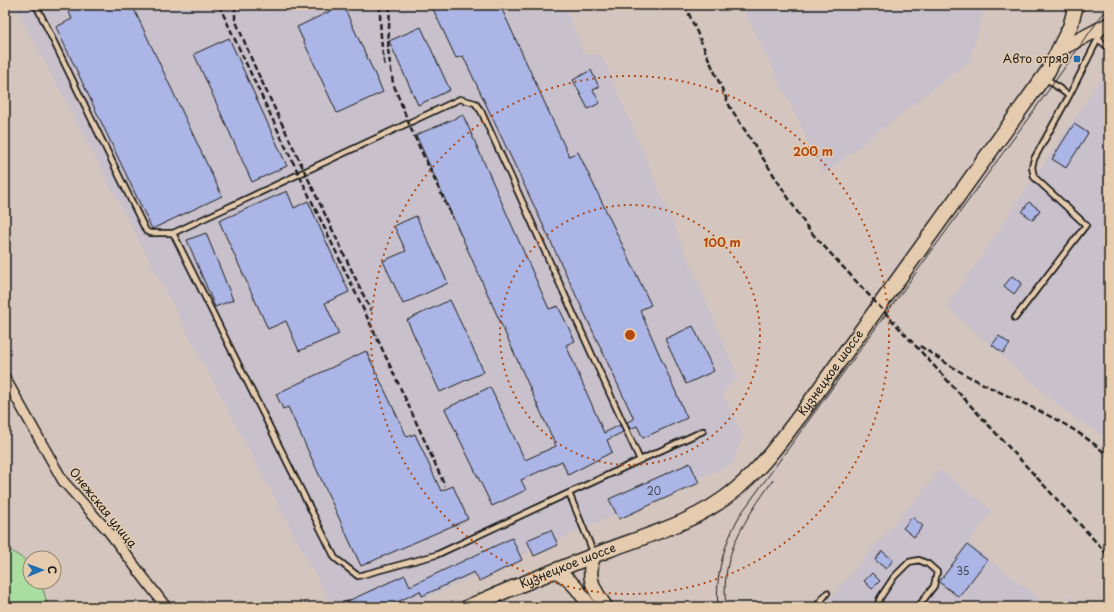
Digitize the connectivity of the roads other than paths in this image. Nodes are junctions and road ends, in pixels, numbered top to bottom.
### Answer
1 (36, 5) edge
2 (1076, 5) edge
3 (1107, 25) edge
4 (1098, 39) junction
5 (1109, 48) edge
6 (1059, 50) junction
7 (1044, 77) junction
8 (1069, 96) junction
9 (173, 233) junction
10 (1015, 318) dead end
11 (5, 378) edge
12 (703, 431) dead end
13 (640, 460) junction
14 (569, 493) junction
15 (594, 556) junction
16 (556, 571) junction
17 (827, 593) dead end
18 (166, 607) edge
19 (468, 607) edge
20 (590, 607) edge
21 (606, 607) edge
22 (816, 607) edge
23 (877, 607) edge
24 (918, 607) edge

1 - 9 lane
2 - 6 main road, Кузнецкое шоссе
3 - 4 lane
3 - 6 main road
4 - 5 lane
4 - 8 lane
6 - 7 main road, Кузнецкое шоссе
7 - 8 lane
7 - 15 main road, Кузнецкое шоссе
8 - 10 lane
9 - 13 lane
9 - 14 lane
11 - 18 street, Онежская улица
12 - 13 lane
13 - 14 lane
14 - 15 lane
15 - 16 main road, Кузнецкое шоссе
15 - 21 main road
16 - 19 main road, Кузнецкое шоссе
16 - 20 main road
17 - 22 lane
23 - 24 lane

